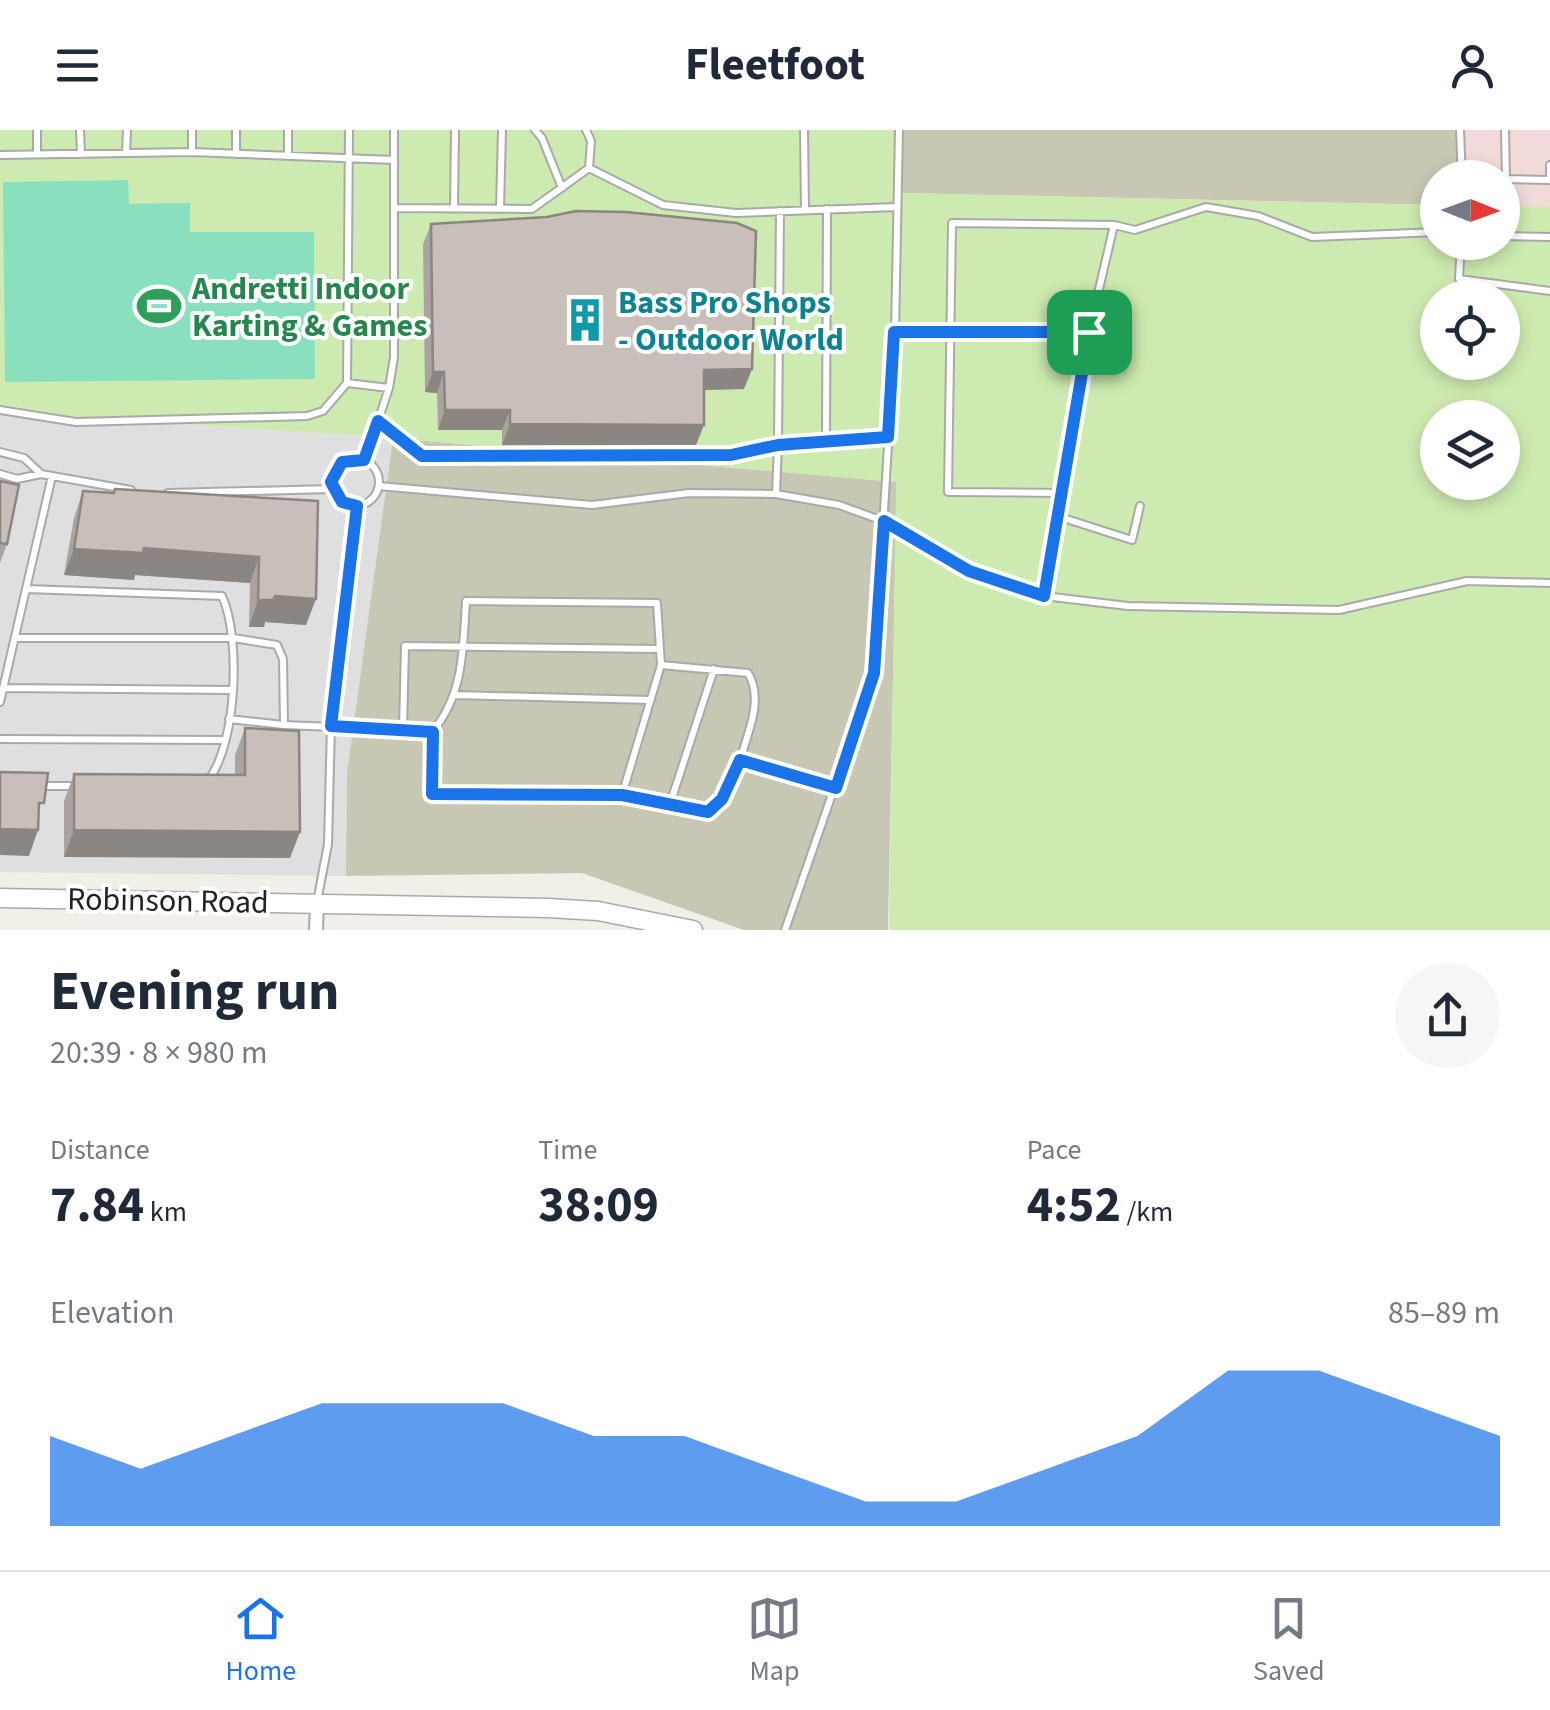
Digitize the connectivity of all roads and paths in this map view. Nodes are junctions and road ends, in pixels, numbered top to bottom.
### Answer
1 (36, 130) edge
2 (80, 130) edge
3 (127, 130) edge
4 (192, 130) edge
5 (236, 130) edge
6 (288, 130) edge
7 (349, 130) edge
8 (394, 130) edge
9 (455, 130) edge
10 (502, 130) edge
11 (535, 130) edge
12 (586, 130) edge
13 (804, 130) edge
14 (899, 130) edge
15 (1460, 130) edge
16 (1505, 130) edge
17 (192, 152) junction
18 (126, 153) junction
19 (36, 154) junction
20 (80, 154) junction
21 (236, 154) junction
22 (0, 155) edge
23 (288, 156) junction
24 (349, 158) junction
25 (394, 160) junction
26 (1461, 160) edge
27 (1504, 160) edge
28 (1550, 165) edge
29 (590, 168) junction
30 (1520, 179) edge
31 (1550, 180) edge
32 (562, 188) junction
33 (897, 207) junction
34 (394, 208) junction
35 (454, 209) junction
36 (500, 209) junction
37 (827, 209) junction
38 (805, 210) junction
39 (780, 211) junction
40 (1114, 225) junction
41 (1420, 233) edge
42 (1520, 236) edge
43 (1550, 237) edge
44 (1460, 260) edge
45 (1550, 291) edge
46 (894, 332) junction
47 (949, 332) junction
48 (1089, 332) junction
49 (347, 383) junction
50 (389, 388) junction
51 (0, 410) edge
52 (378, 421) junction
53 (888, 437) junction
54 (826, 442) junction
55 (778, 445) junction
56 (0, 452) edge
57 (364, 460) junction
58 (0, 474) edge
59 (41, 474) junction
60 (52, 476) junction
61 (379, 486) junction
62 (332, 489) junction
63 (147, 493) edge
64 (165, 493) edge
65 (1061, 493) junction
66 (776, 494) junction
67 (357, 506) junction
68 (1140, 506) dead end
69 (1057, 516) junction
70 (884, 521) junction
71 (1550, 583) edge
72 (27, 589) junction
73 (1044, 596) junction
74 (16, 638) junction
75 (232, 638) junction
76 (464, 646) junction
77 (660, 649) junction
78 (661, 664) junction
79 (4, 668) edge
80 (714, 668) junction
81 (3, 688) junction
82 (231, 690) junction
83 (455, 695) junction
84 (650, 700) junction
85 (0, 702) edge
86 (229, 719) junction
87 (284, 725) junction
88 (331, 726) junction
89 (402, 730) junction
90 (433, 732) junction
91 (0, 738) edge
92 (226, 740) junction
93 (740, 760) junction
94 (206, 782) edge
95 (38, 786) edge
96 (76, 786) edge
97 (836, 788) junction
98 (622, 795) junction
99 (670, 804) junction
100 (0, 898) edge
101 (316, 903) junction
102 (316, 930) edge
103 (693, 930) edge
104 (784, 930) edge

1 - 19 lane
2 - 20 lane
3 - 18 lane
4 - 17 lane
5 - 21 lane
6 - 23 lane
7 - 24 lane
8 - 25 lane
9 - 35 lane
10 - 36 lane
11 - 32 lane
12 - 29 lane
13 - 38 lane
14 - 33 lane
15 - 26 lane
16 - 27 lane
17 - 18 lane
17 - 21 lane
18 - 20 lane
19 - 20 lane
19 - 22 lane
21 - 23 lane
23 - 24 lane
24 - 25 lane
24 - 49 lane
25 - 34 lane
28 - 31 lane
29 - 32 lane
29 - 39 lane
30 - 31 lane
32 - 36 lane
33 - 37 lane
33 - 46 lane
34 - 35 lane
34 - 50 lane
35 - 36 lane
37 - 38 lane
37 - 54 lane
38 - 39 lane
39 - 55 lane
40 - 41 lane
40 - 47 lane
40 - 48 lane
42 - 43 lane
44 - 45 lane
46 - 47 lane
46 - 53 lane
47 - 48 lane
47 - 65 lane
48 - 65 lane
49 - 50 lane
49 - 51 lane
50 - 52 lane
52 - 55 lane
52 - 57 lane
53 - 54 lane
53 - 70 lane
54 - 55 lane
55 - 66 lane
56 - 59 lane
57 - 61 lane
57 - 62 lane
58 - 59 lane
59 - 60 lane
60 - 63 lane
60 - 72 lane
61 - 66 lane
61 - 67 lane
62 - 64 lane
62 - 67 lane
65 - 69 lane
66 - 70 lane
67 - 88 lane
68 - 69 lane
69 - 73 lane
70 - 73 lane
70 - 97 lane
71 - 73 lane
72 - 74 lane
72 - 75 lane
74 - 75 lane
74 - 79 lane
75 - 82 lane
75 - 87 lane
76 - 77 lane
76 - 77 lane
76 - 83 lane
76 - 89 lane
77 - 78 lane
78 - 80 lane
78 - 84 lane
79 - 81 lane
80 - 93 lane
80 - 99 lane
81 - 82 lane
81 - 85 lane
82 - 86 lane
83 - 84 lane
83 - 90 lane
84 - 98 lane
86 - 87 lane
86 - 92 lane
87 - 88 lane
88 - 89 lane
88 - 101 lane
89 - 90 lane
90 - 98 lane
91 - 92 lane
92 - 94 lane
93 - 97 lane
93 - 99 lane
95 - 96 lane
97 - 104 lane
98 - 99 lane
100 - 101 street, Robinson Road
101 - 102 street
101 - 103 street, Robinson Road

